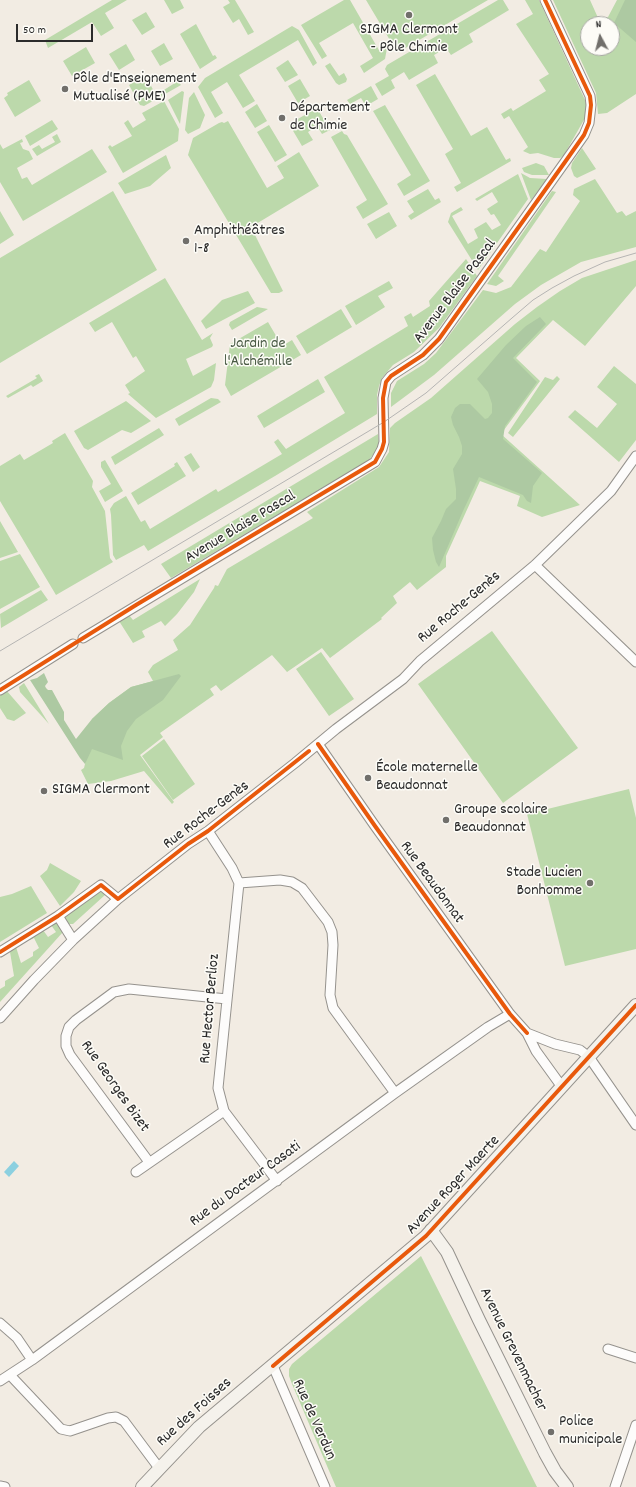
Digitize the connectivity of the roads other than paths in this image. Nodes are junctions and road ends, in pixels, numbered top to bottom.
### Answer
1 (545, 0) edge
2 (636, 456) edge
3 (535, 565) junction
4 (82, 638) dead end
5 (73, 644) dead end
6 (636, 662) edge
7 (0, 690) edge
8 (318, 744) junction
9 (208, 831) junction
10 (239, 883) junction
11 (118, 899) junction
12 (58, 916) junction
13 (73, 940) junction
14 (0, 952) edge
15 (227, 999) junction
16 (636, 1005) edge
17 (510, 1014) junction
18 (0, 1018) edge
19 (527, 1033) junction
20 (548, 1041) junction
21 (537, 1052) junction
22 (589, 1057) junction
23 (562, 1087) junction
24 (395, 1093) junction
25 (224, 1111) junction
26 (636, 1125) edge
27 (150, 1162) junction
28 (136, 1172) dead end
29 (277, 1181) junction
30 (431, 1230) junction
31 (0, 1323) edge
32 (608, 1349) dead end
33 (636, 1358) edge
34 (32, 1360) junction
35 (273, 1366) junction
36 (10, 1375) junction
37 (0, 1382) edge
38 (636, 1425) edge
39 (159, 1468) junction
40 (0, 1486) edge
41 (568, 1486) edge
42 (5, 1487) edge
43 (142, 1487) edge
44 (325, 1487) edge
45 (615, 1487) edge

1 - 4 street, Avenue Blaise Pascal
2 - 3 street, Rue Roche-Genès
3 - 6 street
3 - 8 street, Rue Roche-Genès
5 - 7 street
8 - 9 street, Rue Roche-Genès
8 - 17 street, Rue Beaudonnat
9 - 10 street
9 - 11 street, Rue Roche-Genès
10 - 15 street, Rue Hector Berlioz
10 - 24 street
11 - 12 street
11 - 13 street, Rue Roche-Genès
12 - 13 street
12 - 14 street
13 - 18 street, Rue Roche-Genès
15 - 25 street, Rue Hector Berlioz
15 - 27 street, Rue Georges Bizet
16 - 22 main road, Avenue Roger Maerte
17 - 19 street, Rue Beaudonnat
17 - 24 street, Rue du Docteur Casati
19 - 20 street
19 - 21 street
20 - 21 street
20 - 22 street
21 - 23 street
22 - 23 main road, Avenue Roger Maerte
22 - 26 street
23 - 30 main road, Avenue Roger Maerte
24 - 29 street, Rue du Docteur Casati
25 - 27 street
25 - 29 street, Rue Hector Berlioz
27 - 28 street
29 - 34 street, Rue du Docteur Casati
30 - 35 main road, Avenue Roger Maerte
30 - 41 main road, Avenue Grevenmacher
31 - 34 street
32 - 33 street
34 - 36 street, Rue du Docteur Casati
35 - 39 main road, Rue des Foisses
35 - 44 street, Rue de Verdun
36 - 37 street, Rue du Docteur Casati
36 - 39 street
38 - 45 street
39 - 43 main road, Rue des Foisses
40 - 42 street

